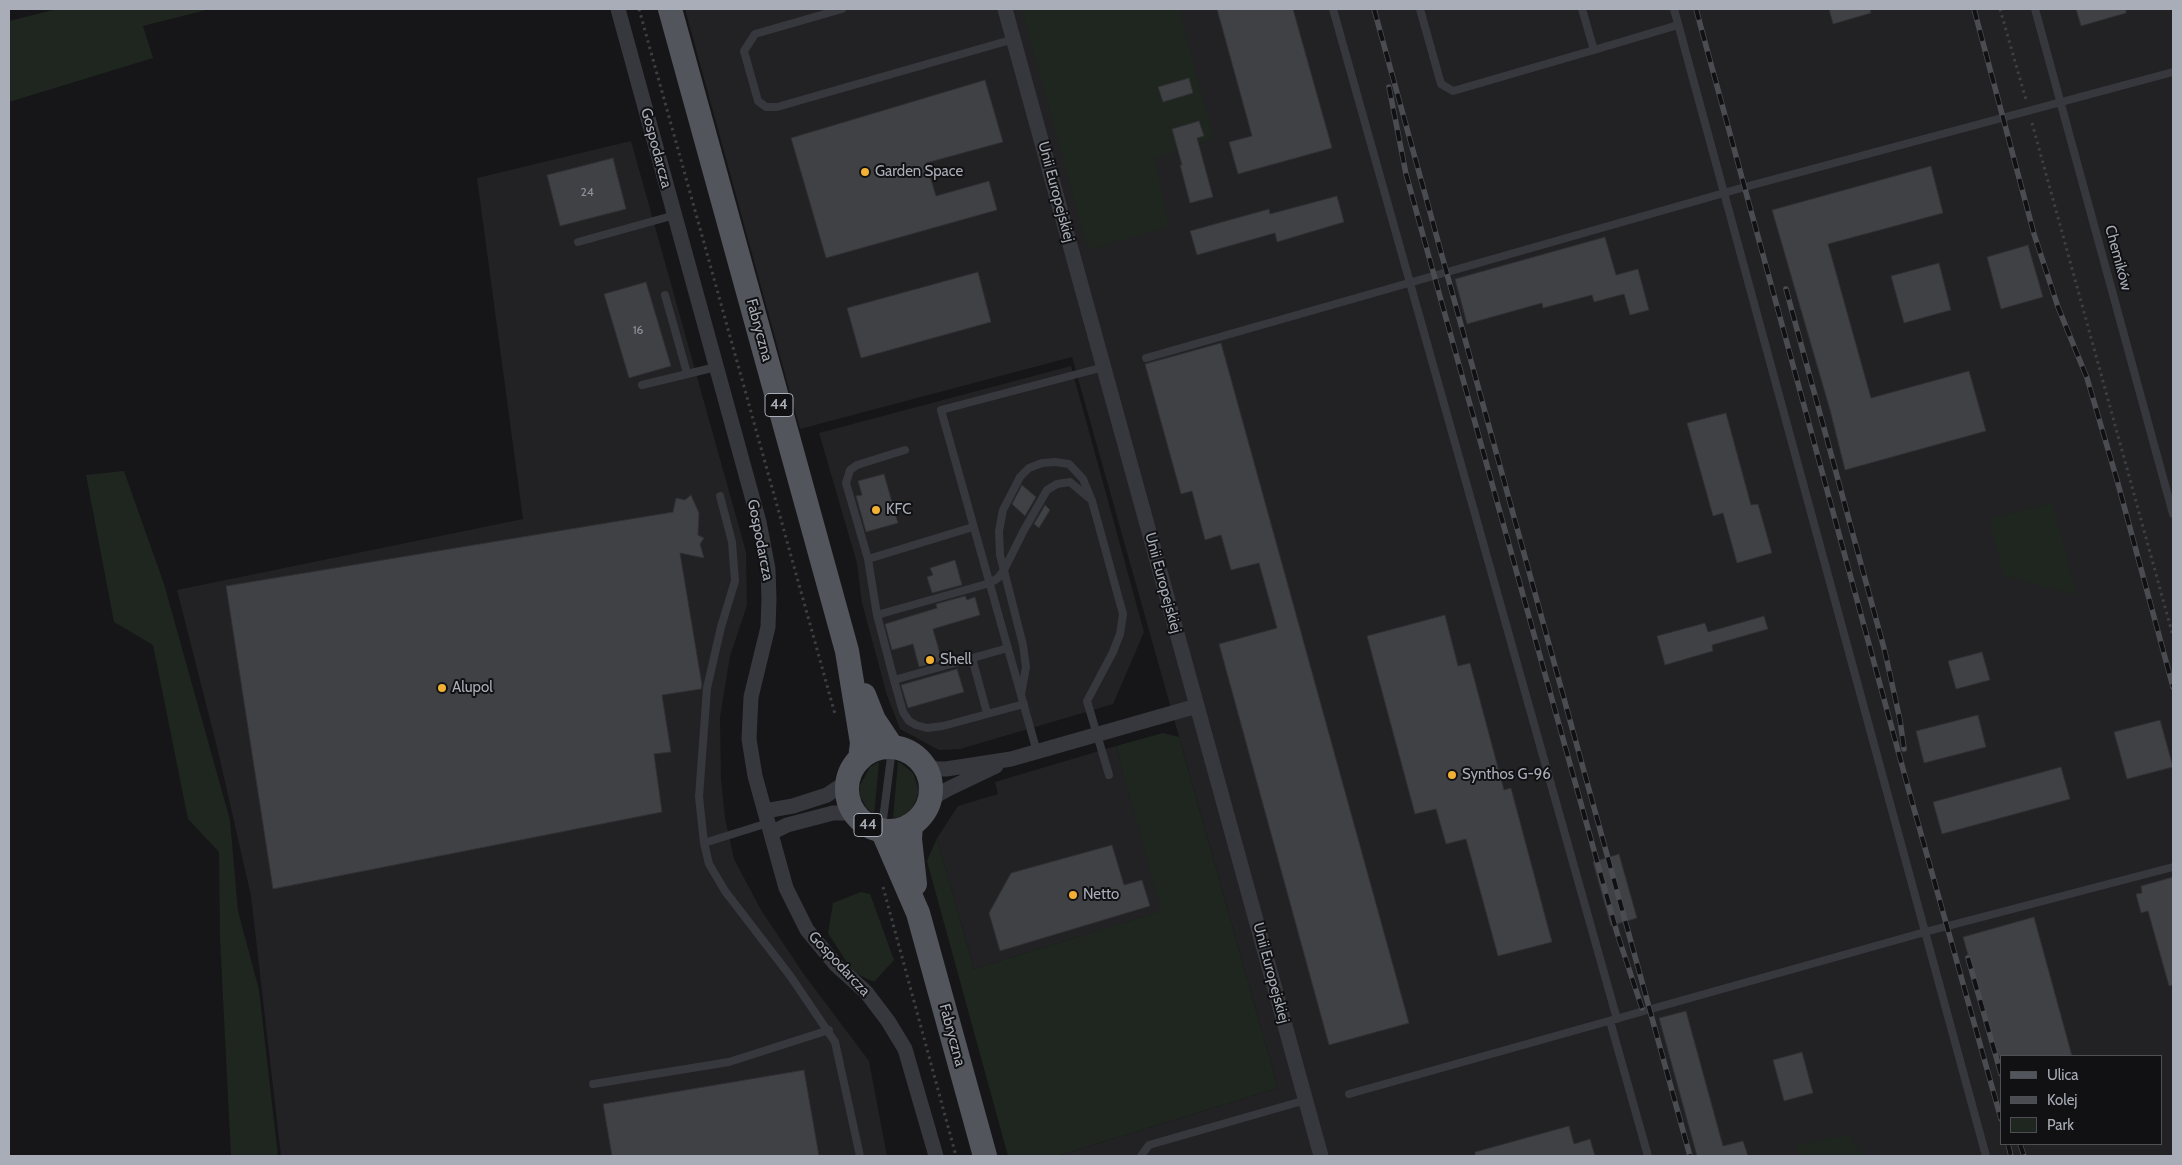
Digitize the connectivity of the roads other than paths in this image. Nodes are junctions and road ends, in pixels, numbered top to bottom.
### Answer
1 (618, 9) edge
2 (670, 9) edge
3 (842, 9) edge
4 (1005, 9) edge
5 (1332, 9) edge
6 (1420, 9) edge
7 (1582, 9) edge
8 (1674, 9) edge
9 (2035, 9) edge
10 (1678, 25) junction
11 (1014, 39) junction
12 (1594, 50) junction
13 (2173, 72) edge
14 (2060, 101) junction
15 (1724, 193) junction
16 (675, 215) junction
17 (578, 242) dead end
18 (1410, 282) junction
19 (665, 295) dead end
20 (1146, 358) dead end
21 (716, 367) junction
22 (1104, 367) junction
23 (687, 373) junction
24 (642, 385) dead end
25 (905, 450) dead end
26 (720, 496) dead end
27 (1092, 501) junction
28 (2173, 514) edge
29 (973, 527) junction
30 (868, 559) junction
31 (1004, 570) junction
32 (990, 583) junction
33 (877, 616) junction
34 (1008, 648) junction
35 (847, 651) junction
36 (972, 658) junction
37 (894, 680) junction
38 (1021, 694) junction
39 (1024, 704) junction
40 (1197, 706) junction
41 (987, 713) junction
42 (1098, 735) junction
43 (892, 747) junction
44 (1037, 752) junction
45 (860, 759) junction
46 (1011, 759) junction
47 (922, 764) junction
48 (1109, 775) dead end
49 (848, 781) junction
50 (928, 804) junction
51 (859, 818) junction
52 (768, 822) junction
53 (911, 825) junction
54 (882, 830) junction
55 (704, 843) junction
56 (2173, 867) edge
57 (918, 913) junction
58 (1925, 932) junction
59 (1614, 1020) junction
60 (829, 1030) junction
61 (592, 1084) dead end
62 (1349, 1094) dead end
63 (1306, 1100) junction
64 (860, 1156) edge
65 (936, 1156) edge
66 (985, 1156) edge
67 (1141, 1156) edge
68 (1321, 1156) edge
69 (1648, 1156) edge
70 (1986, 1156) edge

1 - 16 street, Gospodarcza
2 - 35 main road, Fabryczna / 44
3 - 11 lane
4 - 11 street, Unii Europejskiej
5 - 18 lane
6 - 12 lane
7 - 12 lane
8 - 10 lane
9 - 14 lane, Chemików
10 - 12 lane
10 - 15 lane
11 - 22 street, Unii Europejskiej
13 - 14 lane
14 - 15 lane
14 - 28 lane, Chemików
15 - 18 lane
15 - 58 lane
16 - 17 lane
16 - 21 street, Gospodarcza
18 - 20 lane
18 - 59 lane
19 - 23 lane
21 - 23 lane
21 - 52 street, Gospodarcza
22 - 29 lane
22 - 40 street, Unii Europejskiej
23 - 24 lane
25 - 30 lane
26 - 55 lane
27 - 31 lane
27 - 31 lane
27 - 42 lane
29 - 30 lane
29 - 32 lane
30 - 33 lane
31 - 32 lane
31 - 38 lane
32 - 33 lane
32 - 34 lane
33 - 37 lane
34 - 36 lane
34 - 38 lane
35 - 43 main road, Fabryczna / 44
35 - 45 main road, Fabryczna / 44
36 - 37 lane
36 - 41 lane
37 - 41 lane
38 - 39 lane
39 - 41 lane
39 - 44 lane
40 - 42 street
40 - 63 street, Unii Europejskiej
42 - 44 street
42 - 48 lane
43 - 45 main road
43 - 47 main road
43 - 54 lane
44 - 46 street
45 - 49 main road, 44
46 - 47 street
46 - 50 street
47 - 50 main road
49 - 51 main road, 44
49 - 52 street
50 - 53 main road
51 - 52 street
51 - 54 main road, 44
52 - 55 lane
52 - 65 street, Gospodarcza
53 - 54 main road, 44
53 - 57 main road, Fabryczna / 44
54 - 57 main road, Fabryczna / 44
55 - 60 lane
56 - 58 lane
57 - 66 main road, Fabryczna / 44
58 - 59 lane
58 - 70 lane
59 - 62 lane
59 - 69 lane
60 - 61 lane
60 - 64 lane
63 - 67 lane
63 - 68 street, Unii Europejskiej

